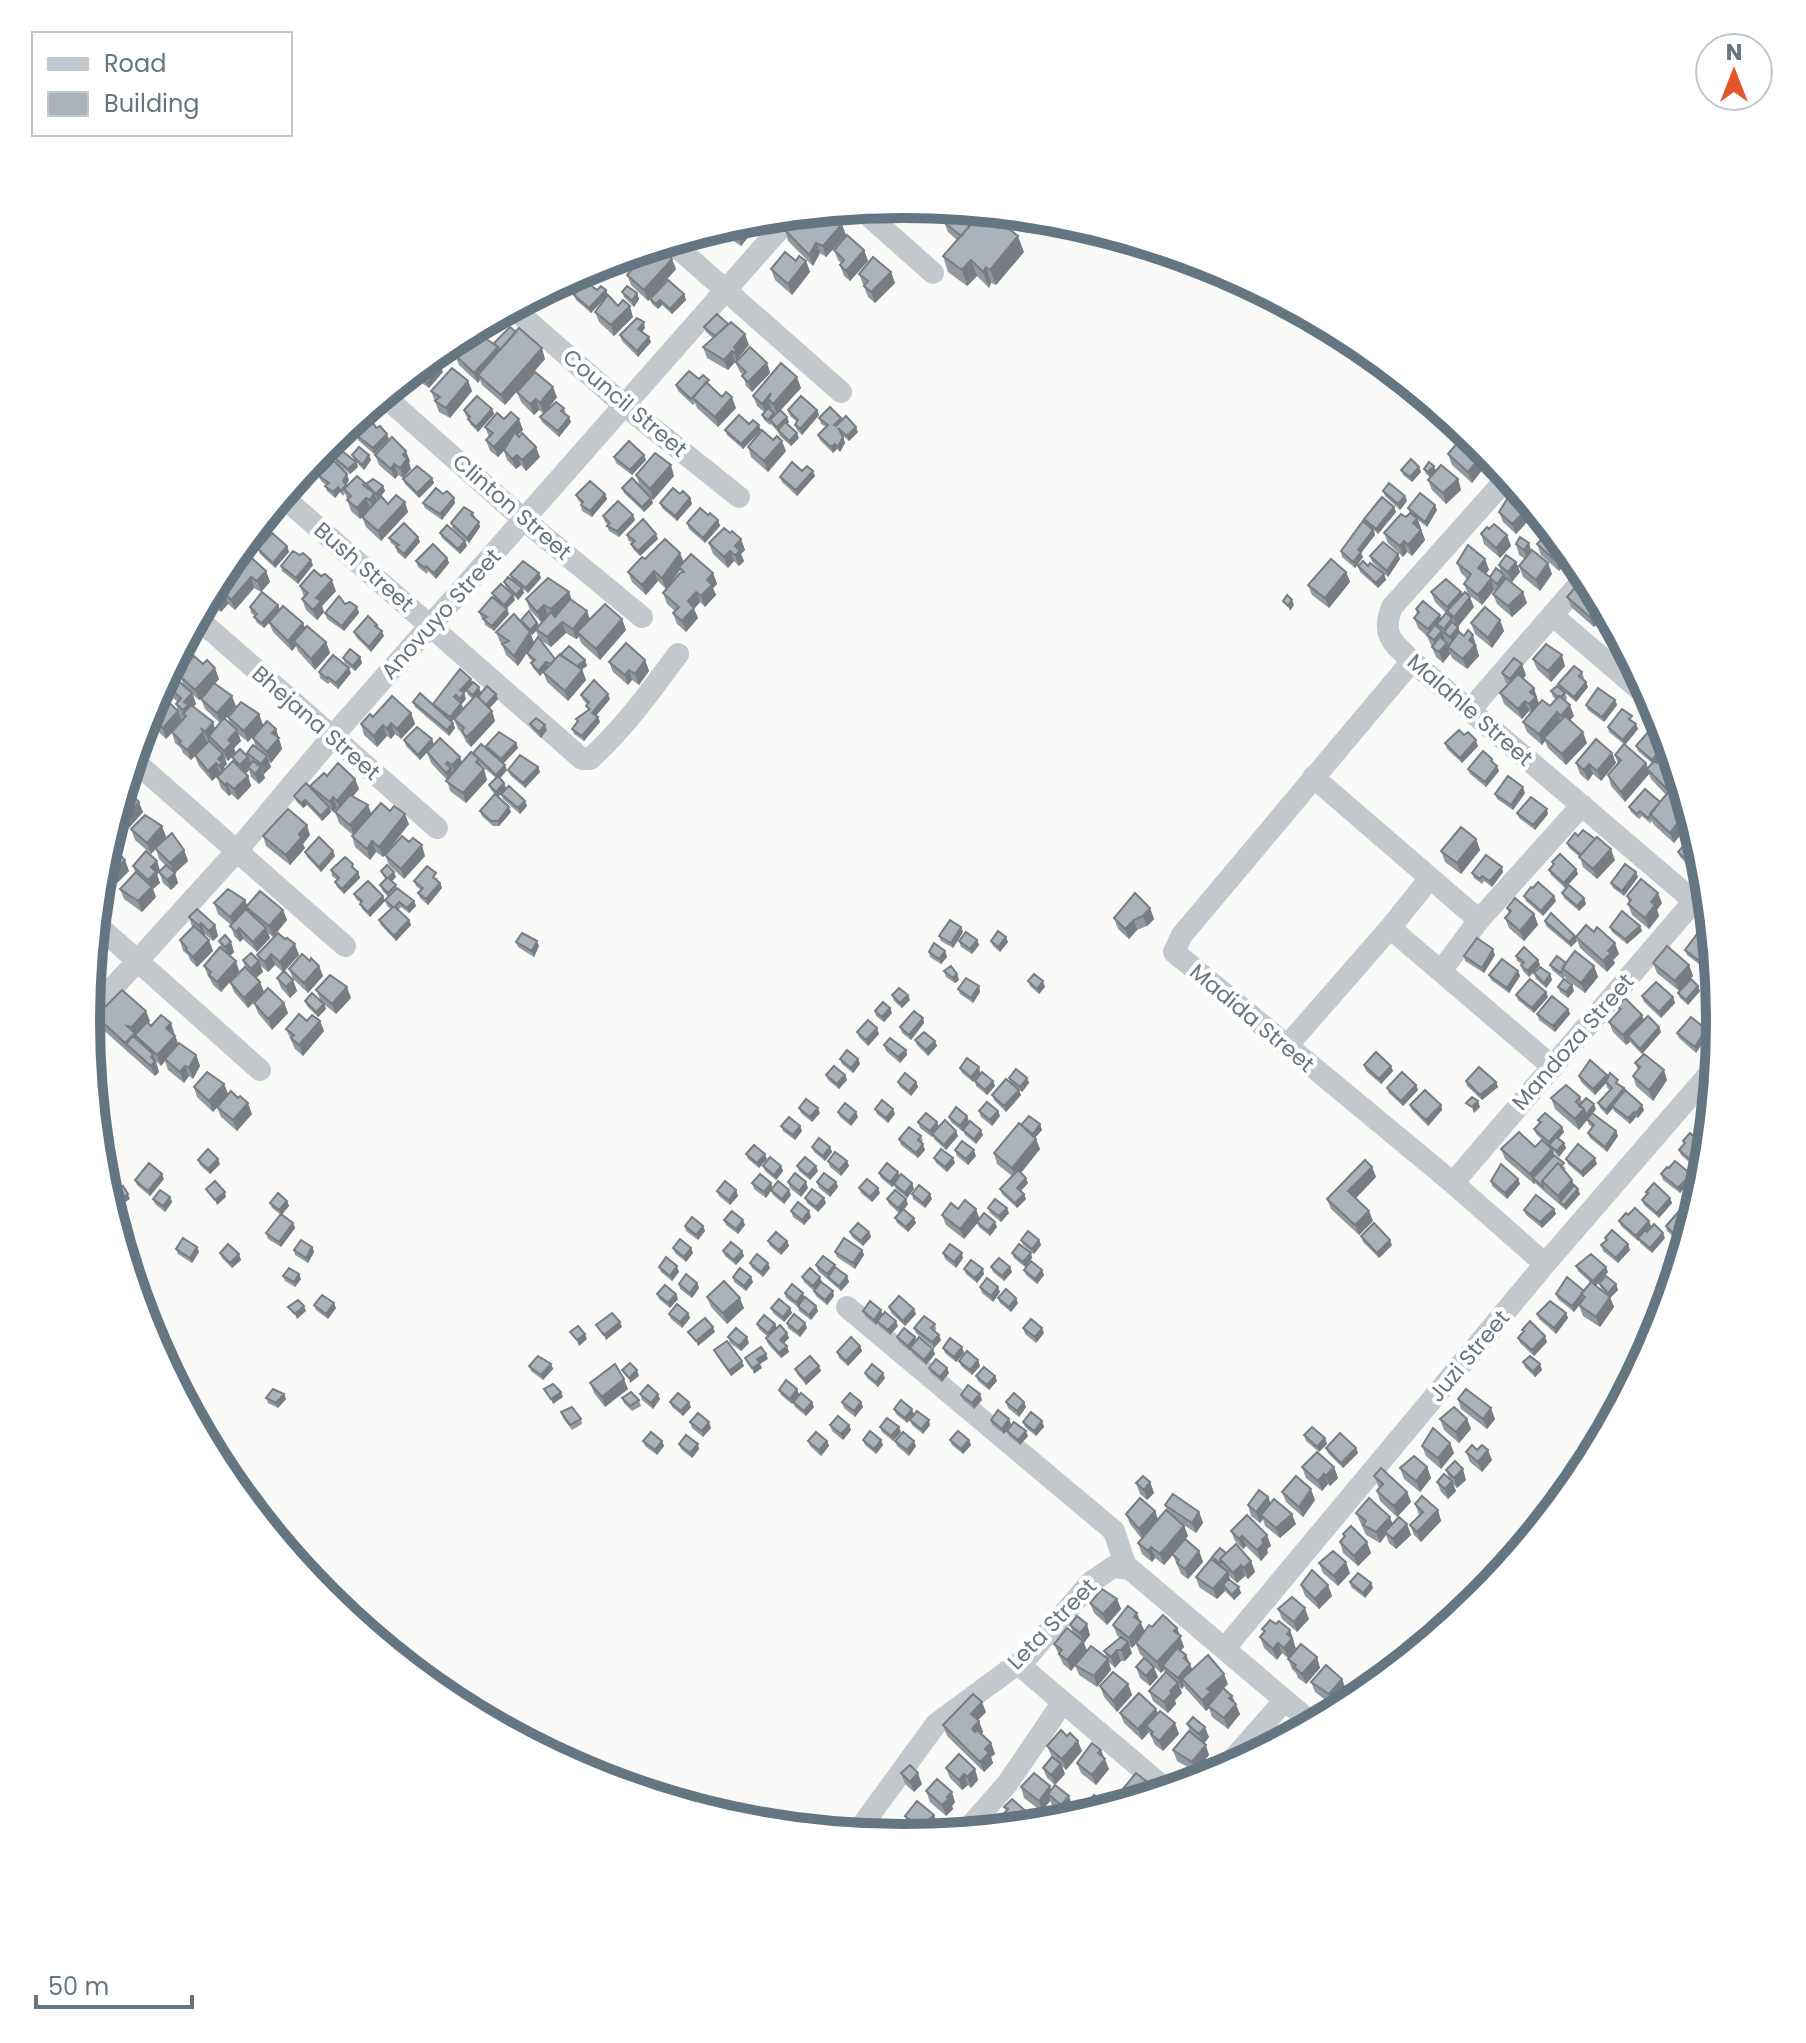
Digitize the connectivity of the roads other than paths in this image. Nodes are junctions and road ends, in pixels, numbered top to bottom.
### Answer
1 (872, 219) edge
2 (780, 228) edge
3 (680, 250) edge
4 (933, 273) dead end
5 (725, 290) junction
6 (521, 315) edge
7 (841, 392) dead end
8 (392, 403) edge
9 (625, 406) junction
10 (1501, 485) edge
11 (739, 497) dead end
12 (290, 503) edge
13 (524, 520) junction
14 (1578, 586) edge
15 (1552, 615) junction
16 (642, 617) dead end
17 (205, 625) edge
18 (430, 625) junction
19 (678, 654) dead end
20 (1412, 661) junction
21 (1630, 682) edge
22 (1470, 710) junction
23 (332, 737) junction
24 (142, 768) edge
25 (1313, 777) junction
26 (1582, 805) junction
27 (437, 828) dead end
28 (236, 852) junction
29 (1430, 878) junction
30 (1697, 904) edge
31 (1698, 912) edge
32 (1479, 920) junction
33 (1390, 928) junction
34 (106, 933) edge
35 (345, 946) dead end
36 (137, 961) junction
37 (1441, 971) junction
38 (101, 1001) edge
39 (1287, 1046) junction
40 (1553, 1067) junction
41 (260, 1070) dead end
42 (1703, 1081) edge
43 (1453, 1183) junction
44 (1545, 1264) junction
45 (847, 1307) dead end
46 (1126, 1567) junction
47 (1225, 1648) junction
48 (1018, 1664) junction
49 (1284, 1701) junction
50 (1063, 1702) junction
51 (1304, 1717) edge
52 (1242, 1749) edge
53 (1158, 1783) edge
54 (974, 1821) edge
55 (867, 1823) edge

1 - 4 street
2 - 5 street, Anovuyo Street
3 - 5 street
5 - 7 street
5 - 9 street, Anovuyo Street
6 - 9 street, Council Street
8 - 13 street, Clinton Street
9 - 11 street, Council Street
9 - 13 street, Anovuyo Street
10 - 20 street, Malahle Street
12 - 18 street, Bush Street
13 - 16 street, Clinton Street
13 - 18 street, Anovuyo Street
14 - 15 street
15 - 21 street
15 - 22 street
17 - 23 street, Bhejana Street
18 - 19 street, Bush Street
18 - 23 street, Anovuyo Street
20 - 22 street, Malahle Street
20 - 25 street, Madida Street
22 - 26 street, Malahle Street
23 - 27 street, Bhejana Street
23 - 28 street, Anovuyo Street
24 - 28 street
25 - 29 street
25 - 39 street, Madida Street
26 - 30 street, Malahle Street
26 - 32 street
28 - 35 street
28 - 36 street, Anovuyo Street
29 - 32 street
29 - 33 street
31 - 40 street, Mandoza Street
32 - 37 street
33 - 37 street
33 - 39 street
34 - 36 street
36 - 38 street, Anovuyo Street
36 - 41 street
37 - 40 street
39 - 43 street, Madida Street
40 - 43 street, Mandoza Street
42 - 44 street, Juzi Street
43 - 44 street, Madida Street
44 - 47 street, Juzi Street
45 - 46 street
46 - 47 street
46 - 48 street, Leta Street
47 - 49 street
48 - 50 street
48 - 55 street, Leta Street
49 - 51 street
49 - 52 street
50 - 53 street
50 - 54 street

